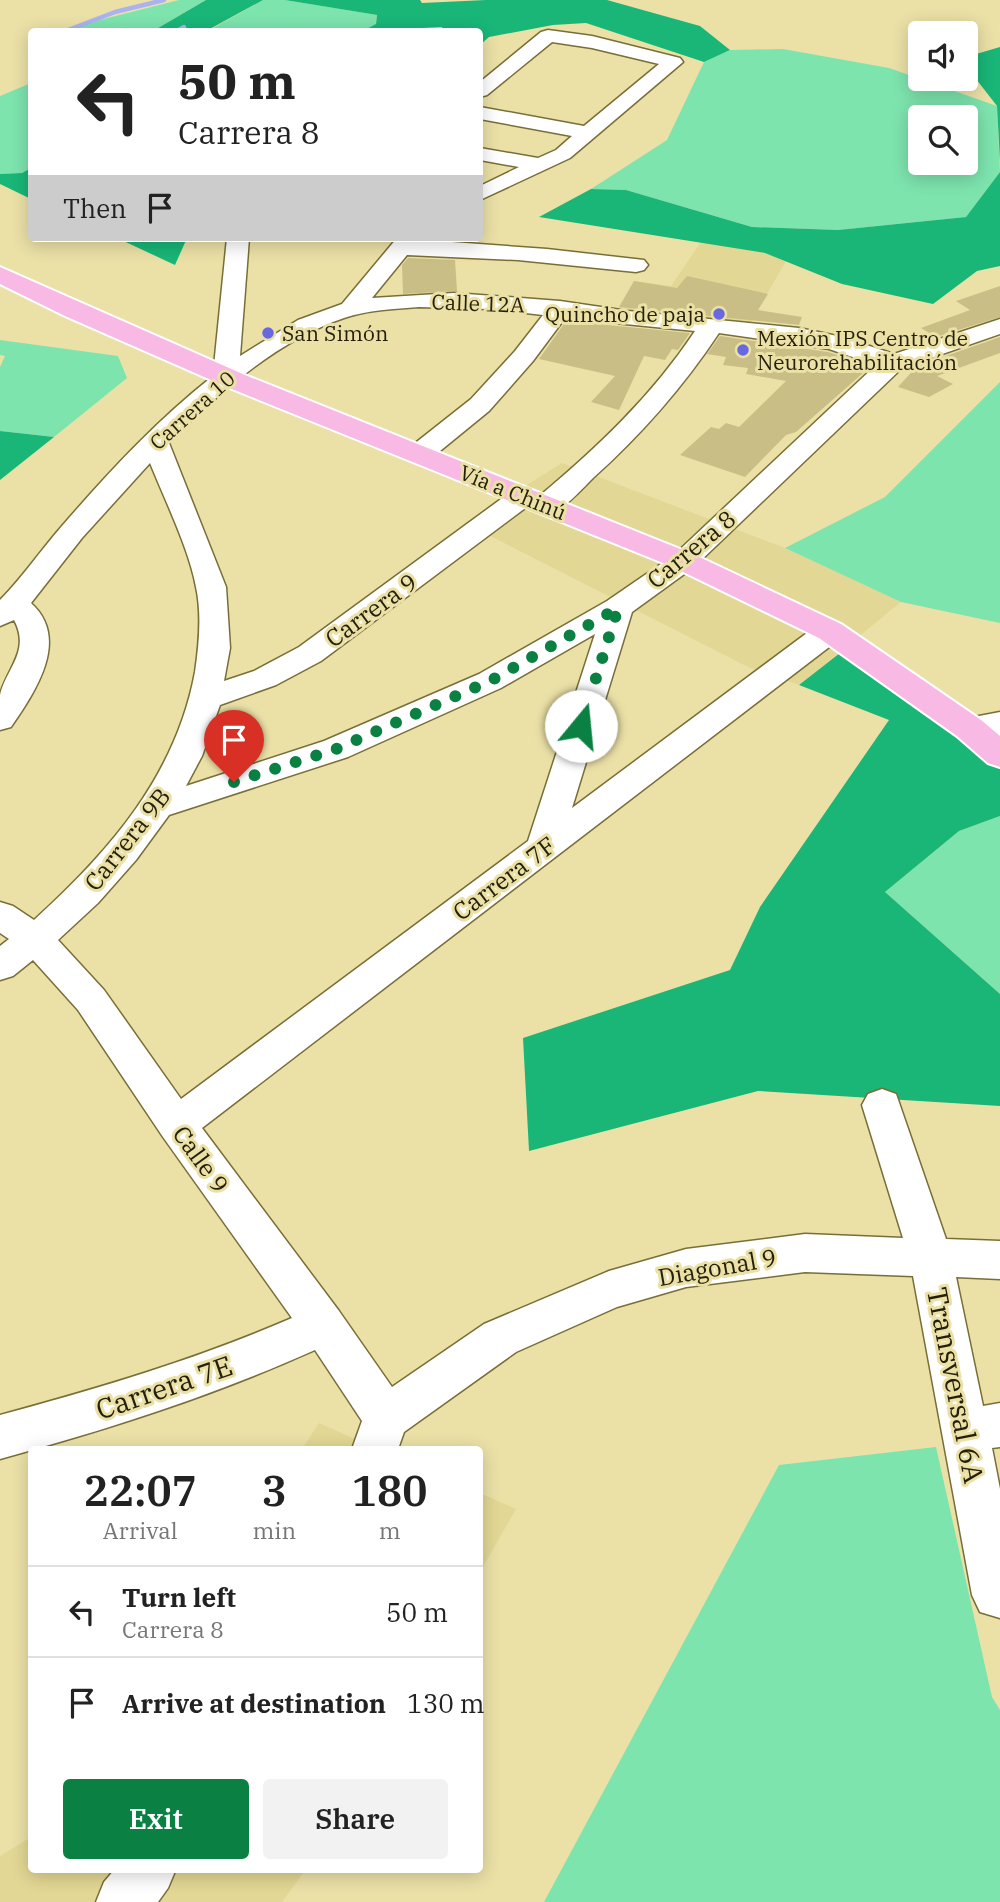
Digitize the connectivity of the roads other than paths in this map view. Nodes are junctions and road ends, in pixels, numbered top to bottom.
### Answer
1 (505, 46) dead end
2 (530, 50) junction
3 (586, 61) dead end
4 (626, 72) dead end
5 (652, 79) junction
6 (483, 89) edge
7 (483, 114) edge
8 (588, 133) junction
9 (483, 155) edge
10 (543, 165) junction
11 (483, 193) edge
12 (238, 242) edge
13 (404, 243) edge
14 (636, 265) dead end
15 (0, 274) edge
16 (560, 308) junction
17 (350, 309) junction
18 (1000, 326) edge
19 (711, 327) junction
20 (893, 363) junction
21 (226, 376) junction
22 (155, 442) junction
23 (419, 454) junction
24 (534, 501) junction
25 (684, 561) junction
26 (618, 608) junction
27 (6, 610) edge
28 (831, 631) junction
29 (205, 699) junction
30 (0, 719) edge
31 (984, 725) edge
32 (1000, 755) edge
33 (157, 807) junction
34 (543, 848) junction
35 (0, 915) edge
36 (36, 940) junction
37 (0, 966) edge
38 (882, 1105) dead end
39 (177, 1125) junction
40 (930, 1258) junction
41 (1000, 1261) edge
42 (323, 1325) junction
43 (982, 1428) edge
44 (380, 1433) edge
45 (0, 1437) edge
46 (997, 1595) dead end
47 (146, 1873) edge
48 (124, 1902) edge

1 - 2 street
2 - 3 street
2 - 5 street
2 - 6 street
4 - 5 street
5 - 8 street
7 - 8 street
8 - 10 street
9 - 10 street
10 - 11 street
12 - 21 street
13 - 14 street
13 - 17 street
15 - 21 main road, Vía a Chinú
16 - 17 street, Calle 12A
16 - 19 street, Calle 12A
16 - 23 street
17 - 21 street, Carrera 10
18 - 20 street, Carrera 8
19 - 20 street, Calle 12A
19 - 24 street, Carrera 9
20 - 25 street, Carrera 8
21 - 22 street, Carrera 10
21 - 23 main road, Vía a Chinú
22 - 27 street, Carrera 10
22 - 29 street, Carrera 9B
23 - 24 main road, Vía a Chinú
24 - 25 main road, Vía a Chinú
24 - 29 street, Carrera 9
25 - 26 street, Carrera 8
25 - 28 main road, Vía a Chinú
26 - 33 street, Carrera 8
26 - 34 street
27 - 30 street
28 - 31 main road, Vía a Chinú
28 - 34 street, Carrera 7F
29 - 33 street, Carrera 9B
31 - 32 main road, Vía a Chinú
33 - 36 street, Carrera 9B
34 - 39 street, Carrera 7F
35 - 36 street, Calle 9
36 - 37 street
36 - 39 street, Calle 9
38 - 40 street, Transversal 6A
39 - 42 street, Calle 9
40 - 41 street, Diagonal 9
40 - 43 street, Transversal 6A
40 - 44 street, Diagonal 9
42 - 44 street, Calle 9
42 - 45 street, Carrera 7E
43 - 46 street, Transversal 6A
47 - 48 street

